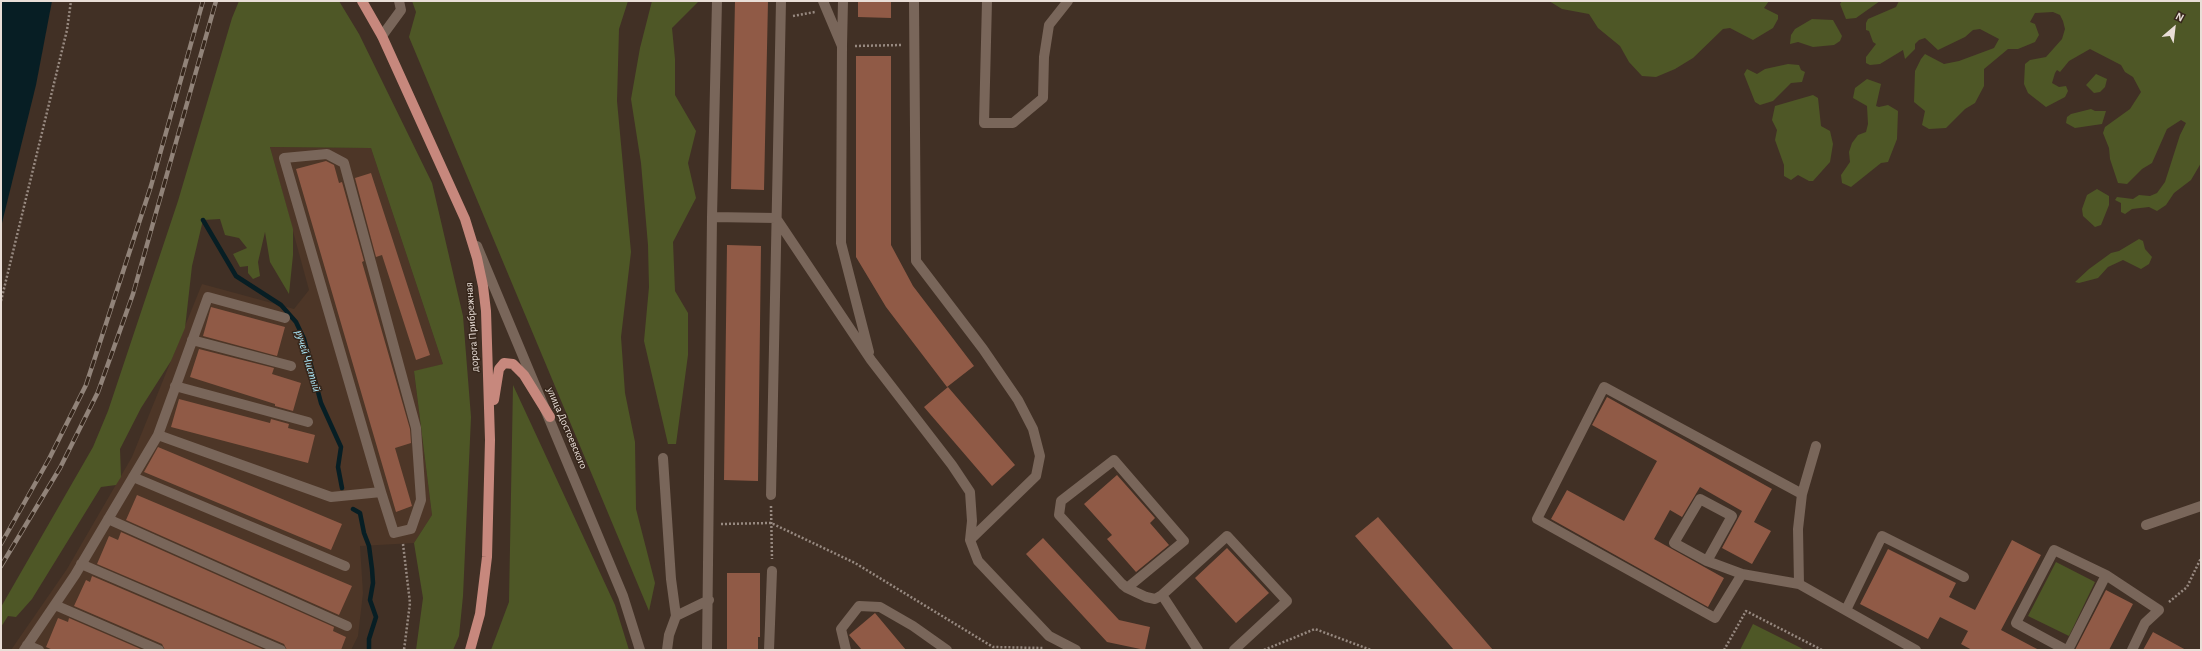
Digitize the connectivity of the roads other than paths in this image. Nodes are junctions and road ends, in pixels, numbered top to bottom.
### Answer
1 (362, 1) edge
2 (399, 1) edge
3 (717, 1) edge
4 (781, 1) edge
5 (843, 1) edge
6 (914, 1) edge
7 (987, 1) edge
8 (1068, 1) edge
9 (825, 6) edge
10 (382, 36) junction
11 (842, 46) junction
12 (712, 217) junction
13 (776, 218) junction
14 (466, 219) junction
15 (285, 318) dead end
16 (192, 340) junction
17 (871, 360) junction
18 (291, 366) dead end
19 (175, 386) junction
20 (550, 417) junction
21 (308, 422) dead end
22 (158, 435) junction
23 (490, 440) junction
24 (1816, 446) dead end
25 (663, 458) dead end
26 (133, 477) junction
27 (381, 492) junction
28 (771, 494) road end
29 (1802, 494) junction
30 (2201, 506) edge
31 (108, 519) junction
32 (2146, 525) dead end
33 (970, 540) junction
34 (1707, 561) junction
35 (82, 564) junction
36 (345, 566) dead end
37 (772, 571) road end
38 (1742, 574) junction
39 (2106, 575) junction
40 (1964, 577) dead end
41 (1799, 584) junction
42 (1127, 588) junction
43 (1162, 595) junction
44 (709, 600) junction
45 (55, 604) junction
46 (1846, 610) junction
47 (676, 616) junction
48 (347, 626) dead end
49 (25, 647) edge
50 (39, 650) edge
51 (159, 650) edge
52 (281, 650) edge
53 (470, 650) edge
54 (640, 650) edge
55 (667, 650) edge
56 (707, 650) edge
57 (769, 650) edge
58 (846, 650) edge
59 (947, 650) edge
60 (1076, 650) edge
61 (1198, 650) edge
62 (1234, 650) edge
63 (1916, 650) edge
64 (2067, 650) edge
65 (2132, 650) edge

1 - 10 main road, дорога Прибрежная
2 - 10 street
3 - 12 street
4 - 13 street
5 - 11 street
6 - 33 street
7 - 8 street
9 - 11 street
10 - 14 main road, дорога Прибрежная
11 - 17 street
12 - 13 street
12 - 44 street
13 - 17 street
13 - 28 street
14 - 20 street, улица Достоевского
14 - 23 main road, дорога Прибрежная
15 - 16 street
16 - 18 street
16 - 19 street
17 - 33 street
19 - 21 street
19 - 22 street
20 - 23 main road
20 - 54 street, улица Достоевского
22 - 26 street
22 - 27 street
23 - 53 main road, дорога Прибрежная
24 - 29 street
25 - 47 street
26 - 31 street
26 - 36 street
27 - 27 street
29 - 38 street
29 - 41 street
30 - 32 street
31 - 35 street
31 - 48 street
33 - 60 street
34 - 34 street
34 - 38 street
35 - 45 street
35 - 52 street
37 - 57 street
38 - 41 street
39 - 64 street
39 - 64 street
39 - 65 street
40 - 46 street
41 - 46 street
42 - 42 street
42 - 43 street
43 - 61 street
43 - 62 street
44 - 47 street
44 - 56 street
45 - 49 street
45 - 51 street
46 - 63 street
47 - 55 street
49 - 50 street
58 - 59 street

